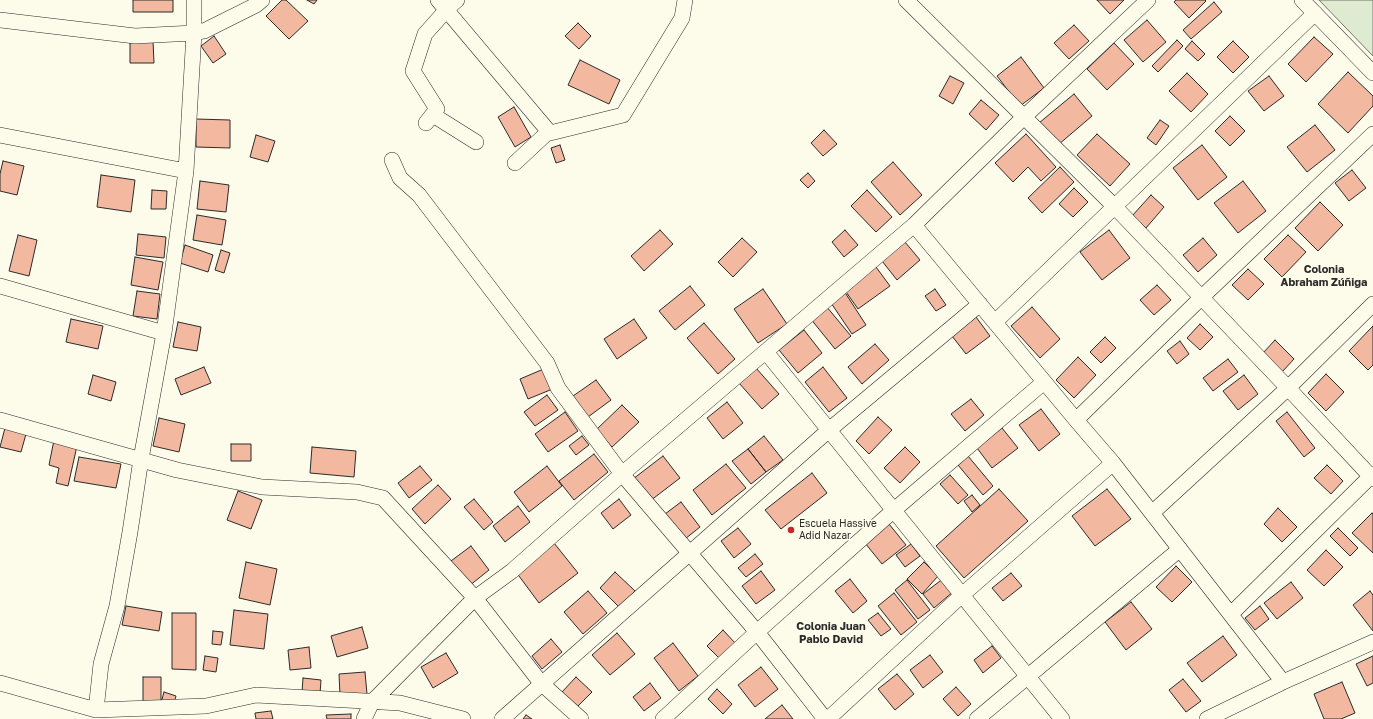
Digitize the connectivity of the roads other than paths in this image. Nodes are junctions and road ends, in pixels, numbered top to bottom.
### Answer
1 (194, 0) edge
2 (262, 0) edge
3 (685, 0) edge
4 (906, 0) edge
5 (1148, 0) edge
6 (1302, 0) edge
7 (448, 3) edge
8 (1315, 13) junction
9 (0, 20) edge
10 (194, 33) junction
11 (1373, 73) edge
12 (1024, 118) junction
13 (550, 133) junction
14 (1373, 134) edge
15 (0, 135) edge
16 (476, 142) dead end
17 (392, 160) dead end
18 (515, 163) dead end
19 (186, 171) junction
20 (1114, 206) junction
21 (914, 225) junction
22 (0, 286) edge
23 (1202, 297) junction
24 (980, 304) junction
25 (1373, 304) edge
26 (995, 322) junction
27 (164, 333) junction
28 (766, 352) junction
29 (1044, 382) junction
30 (1288, 388) junction
31 (0, 420) edge
32 (1076, 420) junction
33 (829, 430) junction
34 (141, 459) junction
35 (1113, 463) junction
36 (622, 474) junction
37 (1372, 476) edge
38 (894, 510) junction
39 (1152, 512) junction
40 (1180, 549) junction
41 (690, 552) junction
42 (962, 595) junction
43 (475, 598) junction
44 (1231, 614) junction
45 (757, 632) junction
46 (1373, 642) edge
47 (1028, 677) junction
48 (1283, 682) junction
49 (0, 683) edge
50 (541, 683) junction
51 (372, 702) junction
52 (96, 710) junction
53 (206, 712) edge
54 (364, 719) edge
55 (463, 719) edge
56 (502, 719) edge
57 (581, 719) edge
58 (663, 719) edge
59 (826, 719) edge
60 (978, 719) edge
61 (1062, 719) edge
62 (1207, 719) edge

1 - 10 street
2 - 10 street
3 - 13 street
4 - 12 street
5 - 12 street
6 - 8 street
7 - 13 street
7 - 16 street
8 - 11 street
8 - 20 street
9 - 10 street
10 - 19 street
12 - 20 street
12 - 21 street
13 - 18 street
14 - 23 street
15 - 19 street
17 - 36 street
19 - 27 street
20 - 23 street
20 - 26 street
21 - 24 street
21 - 28 street
22 - 27 street
23 - 30 street
23 - 32 street
24 - 26 street
24 - 33 street
25 - 30 street
26 - 29 street
27 - 34 street
28 - 33 street
28 - 36 street
29 - 32 street
29 - 38 street
30 - 37 street
30 - 39 street
31 - 34 street
32 - 35 street
33 - 38 street
33 - 41 street
34 - 43 street
34 - 52 street
35 - 39 street
35 - 42 street
36 - 41 street
36 - 43 street
37 - 44 street
38 - 42 street
38 - 45 street
39 - 40 street
40 - 44 street
40 - 47 street
41 - 45 street
41 - 50 street
42 - 47 street
42 - 59 street
43 - 50 street
43 - 51 street
44 - 48 street
45 - 58 street
45 - 59 street
46 - 48 street
47 - 60 street
47 - 61 street
48 - 62 street
49 - 52 street
50 - 56 street
50 - 57 street
51 - 53 street
51 - 54 street
51 - 55 street
52 - 53 street

